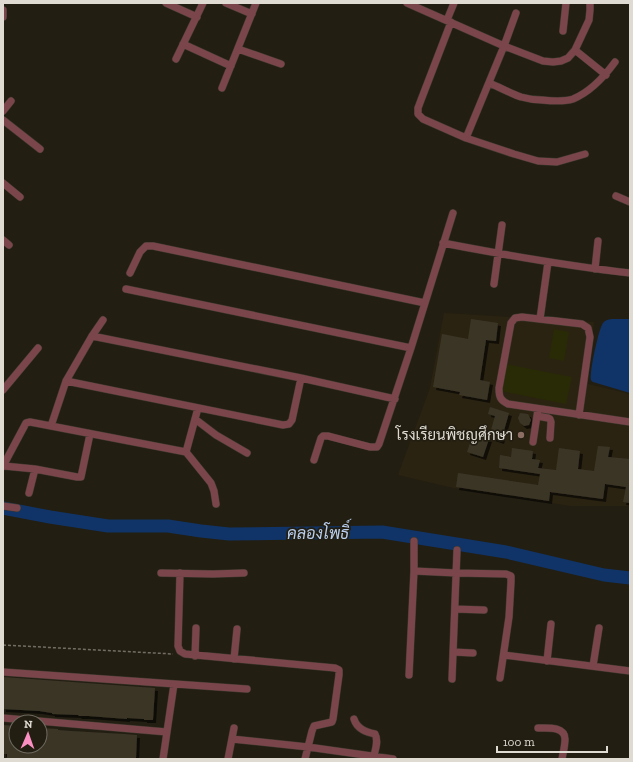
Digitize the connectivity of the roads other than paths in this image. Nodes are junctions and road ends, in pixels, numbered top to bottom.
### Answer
1 (166, 3) edge
2 (203, 3) edge
3 (226, 3) edge
4 (256, 3) edge
5 (407, 3) edge
6 (454, 3) edge
7 (566, 3) edge
8 (590, 3) edge
9 (3, 10) edge
10 (516, 13) dead end
11 (252, 14) junction
12 (3, 16) edge
13 (197, 17) junction
14 (449, 22) junction
15 (563, 31) dead end
16 (184, 44) junction
17 (504, 46) junction
18 (238, 49) junction
19 (575, 50) junction
20 (176, 59) dead end
21 (615, 62) dead end
22 (281, 64) dead end
23 (231, 66) junction
24 (606, 75) junction
25 (489, 83) junction
26 (222, 88) dead end
27 (11, 101) dead end
28 (3, 111) edge
29 (3, 120) edge
30 (466, 138) junction
31 (40, 149) dead end
32 (585, 154) dead end
33 (3, 183) edge
34 (616, 196) dead end
35 (20, 197) dead end
36 (630, 202) edge
37 (453, 213) dead end
38 (502, 225) dead end
39 (3, 240) edge
40 (598, 241) dead end
41 (443, 243) junction
42 (9, 245) dead end
43 (498, 254) junction
44 (548, 262) junction
45 (595, 269) junction
46 (130, 273) dead end
47 (630, 273) edge
48 (494, 284) dead end
49 (126, 289) dead end
50 (425, 303) junction
51 (540, 319) junction
52 (103, 320) dead end
53 (92, 336) junction
54 (38, 348) dead end
55 (411, 348) junction
56 (301, 378) junction
57 (66, 381) junction
58 (3, 390) edge
59 (395, 399) junction
60 (198, 408) junction
61 (537, 412) junction
62 (579, 415) junction
63 (195, 419) junction
64 (630, 422) edge
65 (51, 426) junction
66 (90, 434) junction
67 (550, 438) dead end
68 (533, 442) dead end
69 (186, 452) junction
70 (246, 453) dead end
71 (314, 460) dead end
72 (3, 466) edge
73 (35, 469) junction
74 (29, 493) dead end
75 (216, 504) dead end
76 (3, 506) edge
77 (17, 508) dead end
78 (414, 541) dead end
79 (457, 550) dead end
80 (414, 571) junction
81 (161, 573) dead end
82 (180, 573) junction
83 (244, 573) dead end
84 (456, 573) junction
85 (455, 609) junction
86 (484, 610) dead end
87 (551, 624) dead end
88 (196, 628) dead end
89 (599, 628) dead end
90 (237, 629) dead end
91 (453, 652) junction
92 (473, 652) dead end
93 (504, 655) junction
94 (195, 656) junction
95 (234, 659) junction
96 (547, 661) junction
97 (593, 666) junction
98 (630, 671) edge
99 (3, 672) edge
100 (409, 676) dead end
101 (500, 678) dead end
102 (452, 679) dead end
103 (174, 684) junction
104 (247, 689) dead end
105 (3, 718) edge
106 (354, 719) dead end
107 (234, 728) dead end
108 (538, 728) dead end
109 (167, 732) junction
110 (232, 739) junction
111 (308, 747) junction
112 (374, 758) edge
113 (163, 759) edge
114 (228, 759) edge
115 (305, 759) edge
116 (393, 759) edge
117 (562, 759) edge

1 - 13 street
2 - 13 street
3 - 11 street
4 - 11 street
5 - 14 street
6 - 14 street
7 - 15 street
8 - 19 street
9 - 12 street
10 - 17 street
11 - 18 street
13 - 16 street
14 - 17 street
14 - 30 street
16 - 20 street
16 - 23 street
17 - 19 street
17 - 25 street
18 - 22 street
18 - 23 street
19 - 24 street
21 - 24 street
23 - 26 street
24 - 25 street
25 - 30 street
27 - 28 street
29 - 31 street
30 - 32 street
33 - 35 street
34 - 36 street
37 - 41 street
38 - 43 street
39 - 42 street
40 - 45 street
41 - 43 street
41 - 50 street
43 - 44 street
43 - 48 street
44 - 45 street
44 - 51 street
45 - 47 street
46 - 50 street
49 - 55 street
50 - 55 street
51 - 61 street
51 - 62 street
52 - 53 street
53 - 56 street
53 - 57 street
54 - 58 street
55 - 59 street
56 - 59 street
56 - 60 street
57 - 60 street
57 - 65 street
59 - 71 street
60 - 63 street
61 - 62 street
61 - 67 street
61 - 68 street
62 - 64 street
63 - 69 street
63 - 70 street
65 - 66 street
65 - 72 street
66 - 69 street
66 - 73 street
69 - 75 street
72 - 73 street
73 - 74 street
76 - 77 street
78 - 80 street
79 - 84 street
80 - 84 street
80 - 100 street
81 - 82 street
82 - 83 street
82 - 94 street
84 - 85 street
84 - 93 street
85 - 86 street
85 - 91 street
87 - 96 street
88 - 94 street
89 - 97 street
90 - 95 street
91 - 92 street
91 - 102 street
93 - 96 street
93 - 101 street
94 - 95 street
95 - 111 street
96 - 97 street
97 - 98 street
99 - 103 street
103 - 104 street
103 - 109 street
105 - 109 street
106 - 112 street
107 - 110 street
108 - 117 street
109 - 113 street
110 - 111 street
110 - 114 street
111 - 112 street
111 - 115 street
112 - 116 street

